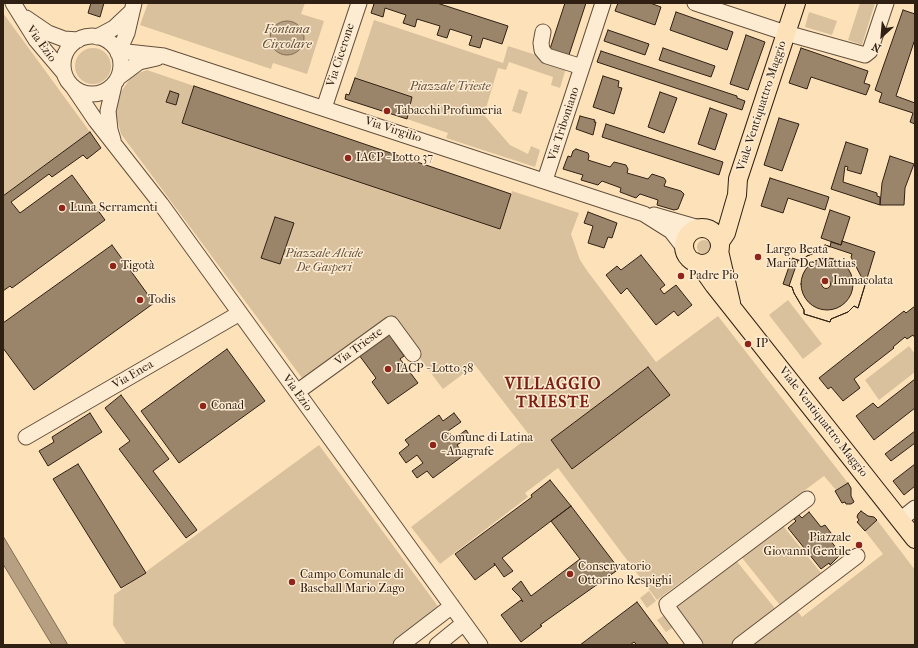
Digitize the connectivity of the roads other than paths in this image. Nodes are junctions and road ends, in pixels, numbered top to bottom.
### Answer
1 (358, 3) edge
2 (603, 3) edge
3 (695, 3) edge
4 (796, 3) edge
5 (886, 3) edge
6 (133, 7) edge
7 (16, 8) edge
8 (543, 32) dead end
9 (127, 33) junction
10 (786, 33) junction
11 (97, 37) junction
12 (78, 40) junction
13 (118, 53) junction
14 (164, 56) junction
15 (582, 67) junction
16 (64, 73) junction
17 (116, 81) junction
18 (73, 88) junction
19 (324, 108) junction
20 (113, 141) junction
21 (738, 179) junction
22 (545, 180) junction
23 (644, 214) junction
24 (699, 228) junction
25 (720, 247) junction
26 (690, 256) junction
27 (732, 306) junction
28 (240, 313) junction
29 (413, 354) dead end
30 (297, 392) junction
31 (26, 438) dead end
32 (807, 499) dead end
33 (915, 508) edge
34 (900, 520) junction
35 (915, 539) edge
36 (857, 556) dead end
37 (452, 606) junction
38 (464, 623) junction
39 (401, 645) edge
40 (437, 645) edge
41 (480, 645) edge
42 (695, 645) edge
43 (740, 645) edge

1 - 19 street, Via Cicerone
2 - 15 street, Via Triboniano
3 - 10 street
4 - 10 main road, Viale Ventiquattro Maggio
5 - 10 street
6 - 9 street
6 - 11 street
7 - 12 street, Via Ezio
7 - 16 street, Via Ezio
8 - 15 street
9 - 13 street
9 - 14 street, Via Virgilio
10 - 21 main road, Viale Ventiquattro Maggio
11 - 12 street
11 - 13 street
12 - 16 street
13 - 14 street, Via Virgilio
13 - 17 street
14 - 17 street
14 - 19 street, Via Virgilio
15 - 22 street, Via Triboniano
16 - 18 street
17 - 18 street
17 - 20 street, Via Ezio
18 - 20 street, Via Ezio
19 - 22 street, Via Virgilio
20 - 28 street, Via Ezio
21 - 24 main road
21 - 25 main road
22 - 23 street, Via Virgilio
23 - 24 street
23 - 26 street
24 - 25 main road
24 - 26 main road
25 - 26 main road
25 - 27 main road
26 - 27 main road
27 - 34 main road, Viale Ventiquattro Maggio
28 - 30 street, Via Ezio
28 - 31 street, Via Enea
29 - 30 street, Via Trieste
30 - 37 street, Via Ezio
32 - 42 street
33 - 34 street
34 - 35 main road, Viale Ventiquattro Maggio
36 - 43 street
37 - 38 street, Via Ezio
37 - 39 street
38 - 40 street
38 - 41 street, Via Ezio

